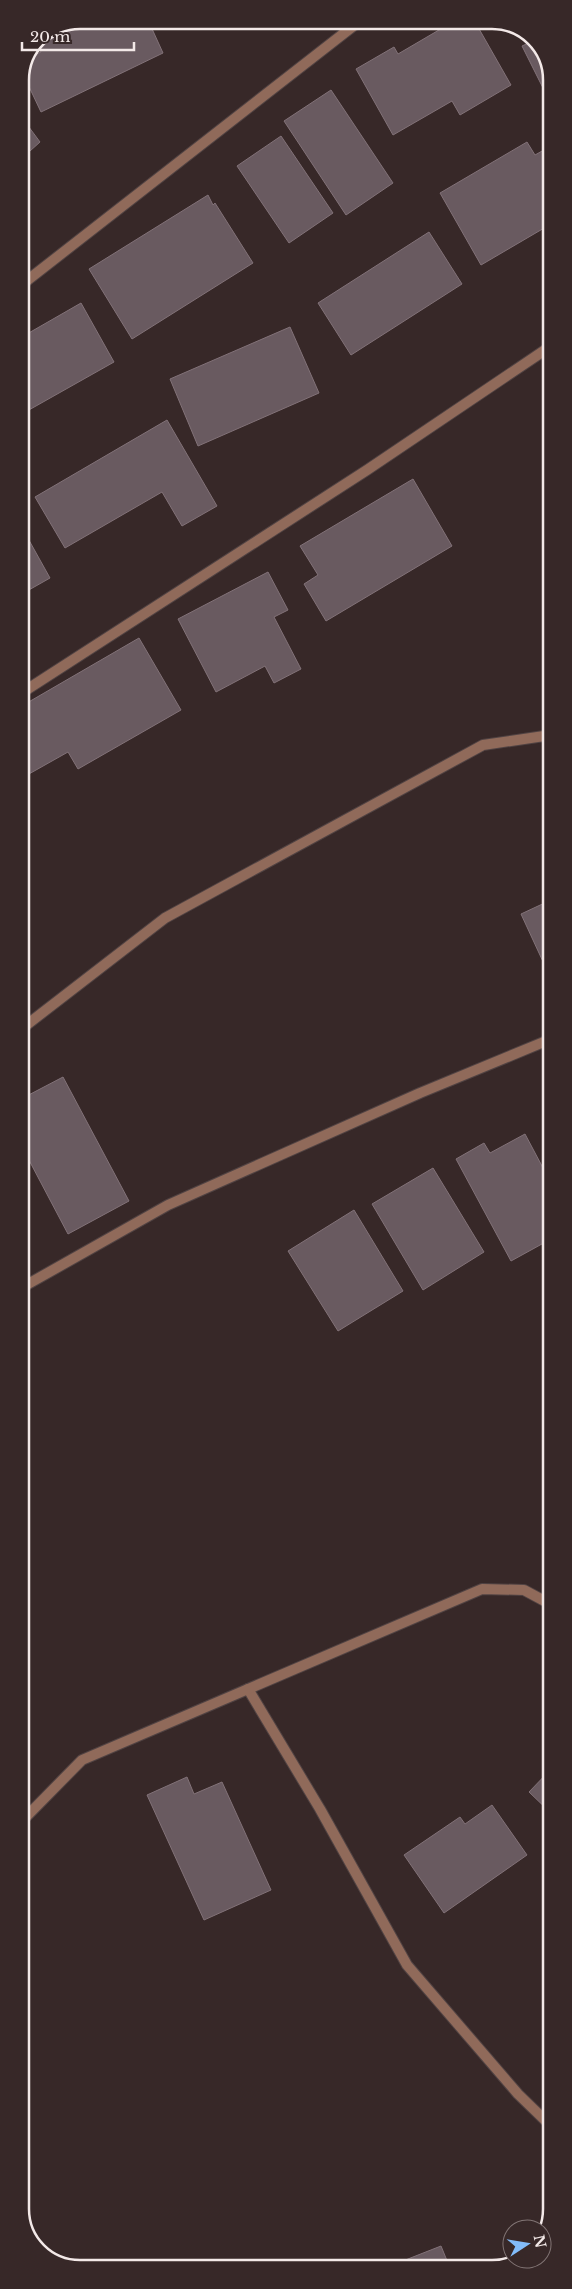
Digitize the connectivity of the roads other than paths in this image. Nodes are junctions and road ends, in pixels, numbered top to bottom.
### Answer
1 (348, 29) edge
2 (29, 279) edge
3 (543, 351) edge
4 (29, 688) edge
5 (543, 736) edge
6 (29, 1023) edge
7 (543, 1042) edge
8 (29, 1283) edge
9 (543, 1600) edge
10 (248, 1689) junction
11 (29, 1814) edge
12 (543, 2118) edge

1 - 2 street
3 - 4 street
5 - 6 street
7 - 8 street
9 - 10 street
10 - 11 street
10 - 12 street

